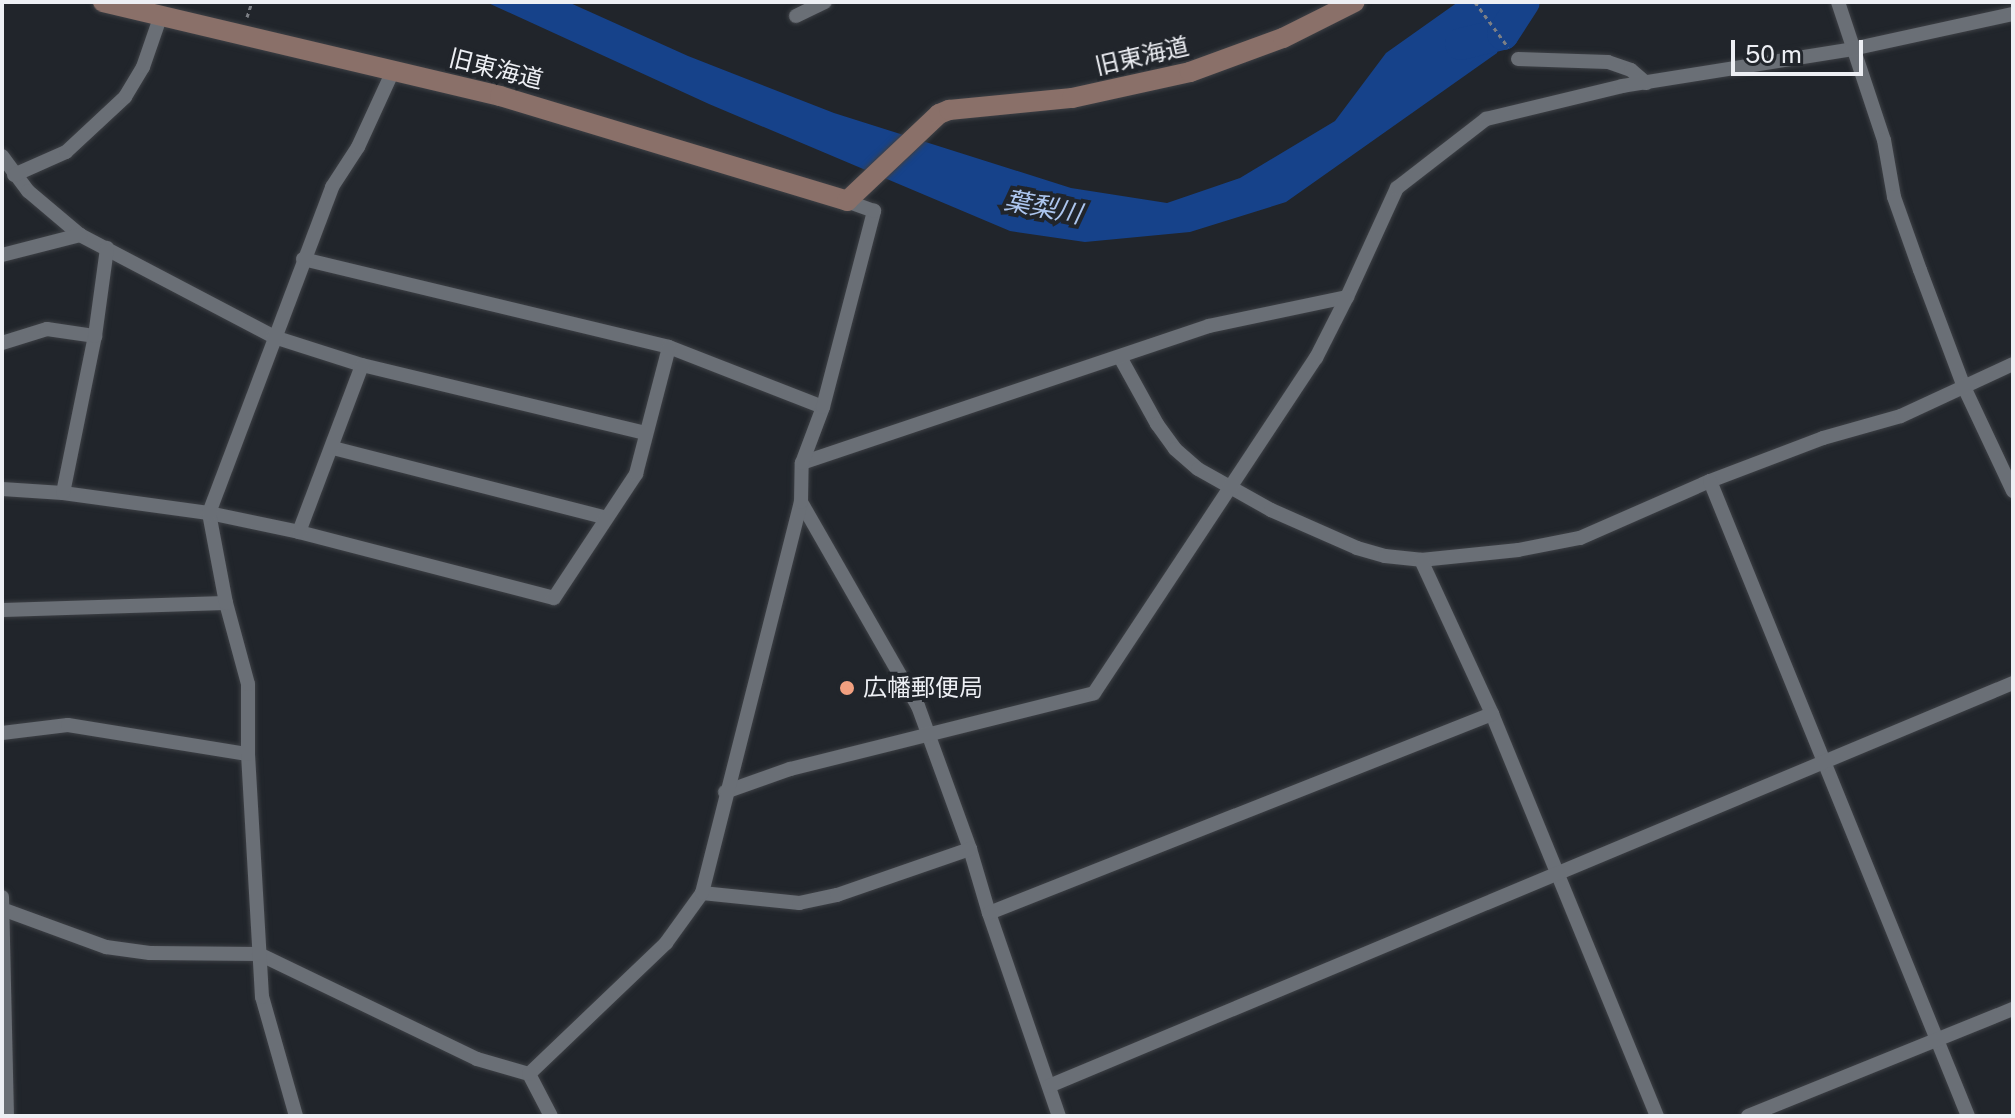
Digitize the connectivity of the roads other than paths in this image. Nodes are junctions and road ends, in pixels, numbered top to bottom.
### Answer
1 (103, 2) edge
2 (825, 2) edge
3 (1355, 2) edge
4 (1838, 2) edge
5 (2013, 14) edge
6 (161, 15) junction
7 (796, 16) dead end
8 (1852, 49) junction
9 (1518, 59) road end
10 (393, 71) junction
11 (1646, 83) junction
12 (2, 156) edge
13 (14, 175) junction
14 (847, 201) junction
15 (80, 235) junction
16 (107, 248) junction
17 (2, 255) edge
18 (303, 259) junction
19 (1347, 297) junction
20 (95, 336) junction
21 (274, 337) junction
22 (2, 343) edge
23 (669, 347) junction
24 (1120, 357) junction
25 (2013, 364) edge
26 (362, 365) junction
27 (1964, 387) junction
28 (823, 407) junction
29 (646, 433) junction
30 (333, 448) junction
31 (802, 463) junction
32 (1710, 481) junction
33 (1228, 487) junction
34 (2, 489) edge
35 (2013, 491) edge
36 (63, 493) junction
37 (801, 502) junction
38 (209, 513) junction
39 (604, 517) junction
40 (299, 532) junction
41 (1421, 560) junction
42 (226, 603) junction
43 (2, 610) edge
44 (2013, 683) edge
45 (1492, 714) junction
46 (2, 733) edge
47 (929, 737) junction
48 (248, 754) junction
49 (1823, 762) junction
50 (725, 792) junction
51 (970, 849) junction
52 (1558, 874) junction
53 (702, 893) junction
54 (3, 905) edge
55 (989, 913) junction
56 (259, 954) junction
57 (2013, 1009) edge
58 (1938, 1040) junction
59 (529, 1074) junction
60 (1049, 1086) junction
61 (7, 1116) edge
62 (296, 1116) edge
63 (551, 1116) edge
64 (1059, 1116) edge
65 (1657, 1116) edge
66 (1748, 1116) edge
67 (1968, 1116) edge

1 - 6 main road, 旧東海道
2 - 7 street
3 - 14 main road, 旧東海道
4 - 8 street
5 - 8 street
6 - 10 main road, 旧東海道
6 - 13 street
8 - 11 street
8 - 27 street
9 - 11 street
10 - 14 main road, 旧東海道
10 - 18 street
11 - 19 street
12 - 13 street
13 - 15 street
14 - 28 street
15 - 16 street
15 - 17 street
16 - 20 street
16 - 21 street
18 - 21 street
18 - 23 street
19 - 24 street
19 - 33 street
20 - 22 street
20 - 36 street
21 - 26 street
21 - 38 street
23 - 28 street
23 - 29 street
24 - 31 street
24 - 33 street
25 - 27 street
26 - 29 street
26 - 30 street
27 - 32 street
27 - 35 street
28 - 31 street
29 - 39 street
30 - 39 street
30 - 40 street
31 - 37 street
32 - 41 street
32 - 49 street
33 - 41 street
33 - 47 street
34 - 36 street
36 - 38 street
37 - 47 street
37 - 50 street
38 - 40 street
38 - 42 street
39 - 40 street
41 - 45 street
42 - 43 street
42 - 48 street
44 - 49 street
45 - 52 street
45 - 55 street
46 - 48 street
47 - 50 street
47 - 51 street
48 - 56 street
49 - 52 street
49 - 58 street
50 - 53 street
51 - 53 street
51 - 55 street
52 - 60 street
52 - 65 street
53 - 59 street
54 - 56 street
54 - 61 street
55 - 60 street
56 - 59 street
56 - 62 street
57 - 58 street
58 - 66 street
58 - 67 street
59 - 63 street
60 - 64 street

